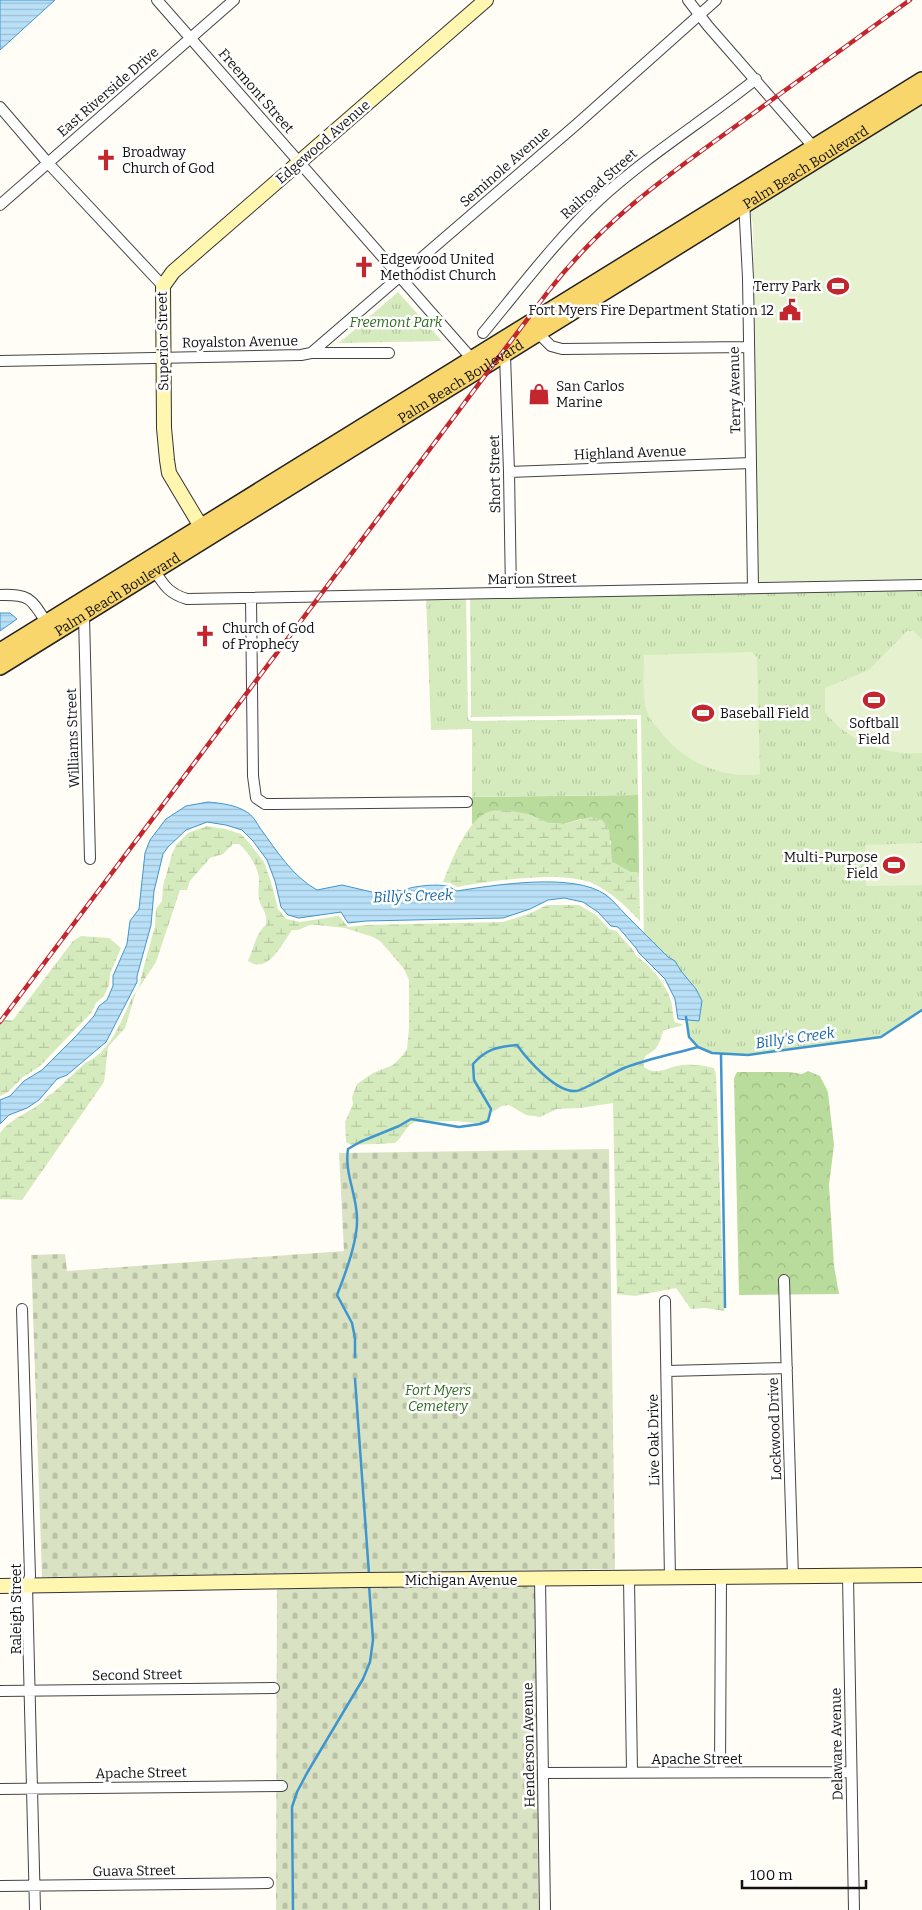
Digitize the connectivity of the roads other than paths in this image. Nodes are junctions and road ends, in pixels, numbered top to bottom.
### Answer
1 (157, 0) edge
2 (234, 0) edge
3 (486, 0) edge
4 (688, 0) edge
5 (716, 0) edge
6 (700, 14) junction
7 (190, 38) junction
8 (756, 79) junction
9 (922, 80) edge
10 (922, 95) edge
11 (0, 107) edge
12 (818, 152) junction
13 (300, 162) junction
14 (48, 163) junction
15 (744, 198) junction
16 (0, 205) edge
17 (400, 275) junction
18 (603, 279) junction
19 (163, 286) junction
20 (483, 334) dead end
21 (540, 334) junction
22 (748, 347) junction
23 (311, 353) junction
24 (390, 353) dead end
25 (505, 355) junction
26 (163, 357) junction
27 (472, 359) junction
28 (0, 361) edge
29 (393, 424) junction
30 (751, 463) junction
31 (509, 472) junction
32 (203, 532) junction
33 (155, 571) junction
34 (922, 585) edge
35 (753, 588) junction
36 (511, 593) junction
37 (0, 595) edge
38 (251, 598) junction
39 (84, 616) junction
40 (46, 622) junction
41 (0, 651) edge
42 (0, 667) edge
43 (467, 802) dead end
44 (90, 860) dead end
45 (784, 1280) dead end
46 (665, 1302) dead end
47 (22, 1309) dead end
48 (787, 1368) junction
49 (666, 1371) junction
50 (922, 1576) edge
51 (793, 1577) junction
52 (848, 1577) junction
53 (670, 1578) junction
54 (721, 1578) junction
55 (629, 1579) junction
56 (540, 1580) junction
57 (0, 1586) edge
58 (27, 1586) junction
59 (274, 1688) dead end
60 (30, 1690) junction
61 (0, 1691) edge
62 (632, 1772) junction
63 (720, 1772) junction
64 (851, 1772) junction
65 (543, 1773) junction
66 (282, 1786) dead end
67 (32, 1788) junction
68 (0, 1789) edge
69 (268, 1883) dead end
70 (0, 1886) edge
71 (34, 1886) junction
72 (35, 1910) edge
73 (545, 1910) edge
74 (854, 1910) edge

1 - 7 street, Freemont Street
2 - 7 street, East Riverside Drive
3 - 13 street, Edgewood Avenue
4 - 6 street
5 - 6 street, Seminole Avenue
6 - 8 street
6 - 17 street, Seminole Avenue
7 - 13 street, Freemont Street
7 - 14 street, East Riverside Drive
8 - 12 street
8 - 20 street, Railroad Street
9 - 12 main road, Palm Beach Boulevard
10 - 12 main road, Palm Beach Boulevard
11 - 14 street, Superior Street
12 - 15 main road, Palm Beach Boulevard
13 - 17 street, Freemont Street
13 - 19 street, Edgewood Avenue
14 - 16 street, East Riverside Drive
14 - 19 street, Superior Street
15 - 18 main road, Palm Beach Boulevard
15 - 21 main road, Palm Beach Boulevard
15 - 22 street, Terry Avenue
17 - 23 street, Seminole Avenue
17 - 27 street, Freemont Street
18 - 21 main road
18 - 27 main road, Palm Beach Boulevard
19 - 26 street, Superior Street
21 - 22 street
21 - 25 main road, Palm Beach Boulevard
22 - 30 street, Terry Avenue
23 - 24 street, Royalston Avenue
23 - 26 street, Royalston Avenue
25 - 29 main road, Palm Beach Boulevard
25 - 31 street, Short Street
26 - 28 street, Royalston Avenue
26 - 32 street, Superior Street
27 - 29 main road
27 - 32 main road, Palm Beach Boulevard
29 - 32 main road, Palm Beach Boulevard
30 - 31 street, Highland Avenue
30 - 35 street, Terry Avenue
31 - 36 street, Short Street
32 - 33 main road, Palm Beach Boulevard
32 - 40 main road, Palm Beach Boulevard
33 - 38 street, Marion Street
33 - 39 main road, Palm Beach Boulevard
34 - 35 street, Marion Street
35 - 36 street, Marion Street
36 - 38 street, Marion Street
37 - 40 street
38 - 43 street
39 - 42 main road, Palm Beach Boulevard
39 - 44 street, Williams Street
40 - 41 main road, Palm Beach Boulevard
45 - 48 street, Lockwood Drive
46 - 49 street, Live Oak Drive
47 - 58 street, Raleigh Street
48 - 49 street
48 - 51 street, Lockwood Drive
49 - 53 street, Live Oak Drive
50 - 52 street, Michigan Avenue
51 - 52 street, Michigan Avenue
51 - 54 street, Michigan Avenue
52 - 64 street, Delaware Avenue
53 - 54 street, Michigan Avenue
53 - 55 street, Michigan Avenue
54 - 63 street
55 - 56 street, Michigan Avenue
55 - 62 street
56 - 58 street, Michigan Avenue
56 - 65 street, Henderson Avenue
57 - 58 street, Michigan Avenue
58 - 60 street, Raleigh Street
59 - 60 street, Second Street
60 - 61 street, Second Street
60 - 67 street, Raleigh Street
62 - 63 street, Apache Street
62 - 65 street, Apache Street
63 - 64 street, Apache Street
64 - 74 street, Delaware Avenue
65 - 73 street, Henderson Avenue
66 - 67 street, Apache Street
67 - 68 street, Apache Street
67 - 71 street, Raleigh Street
69 - 71 street, Guava Street
70 - 71 street, Guava Street
71 - 72 street, Raleigh Street

